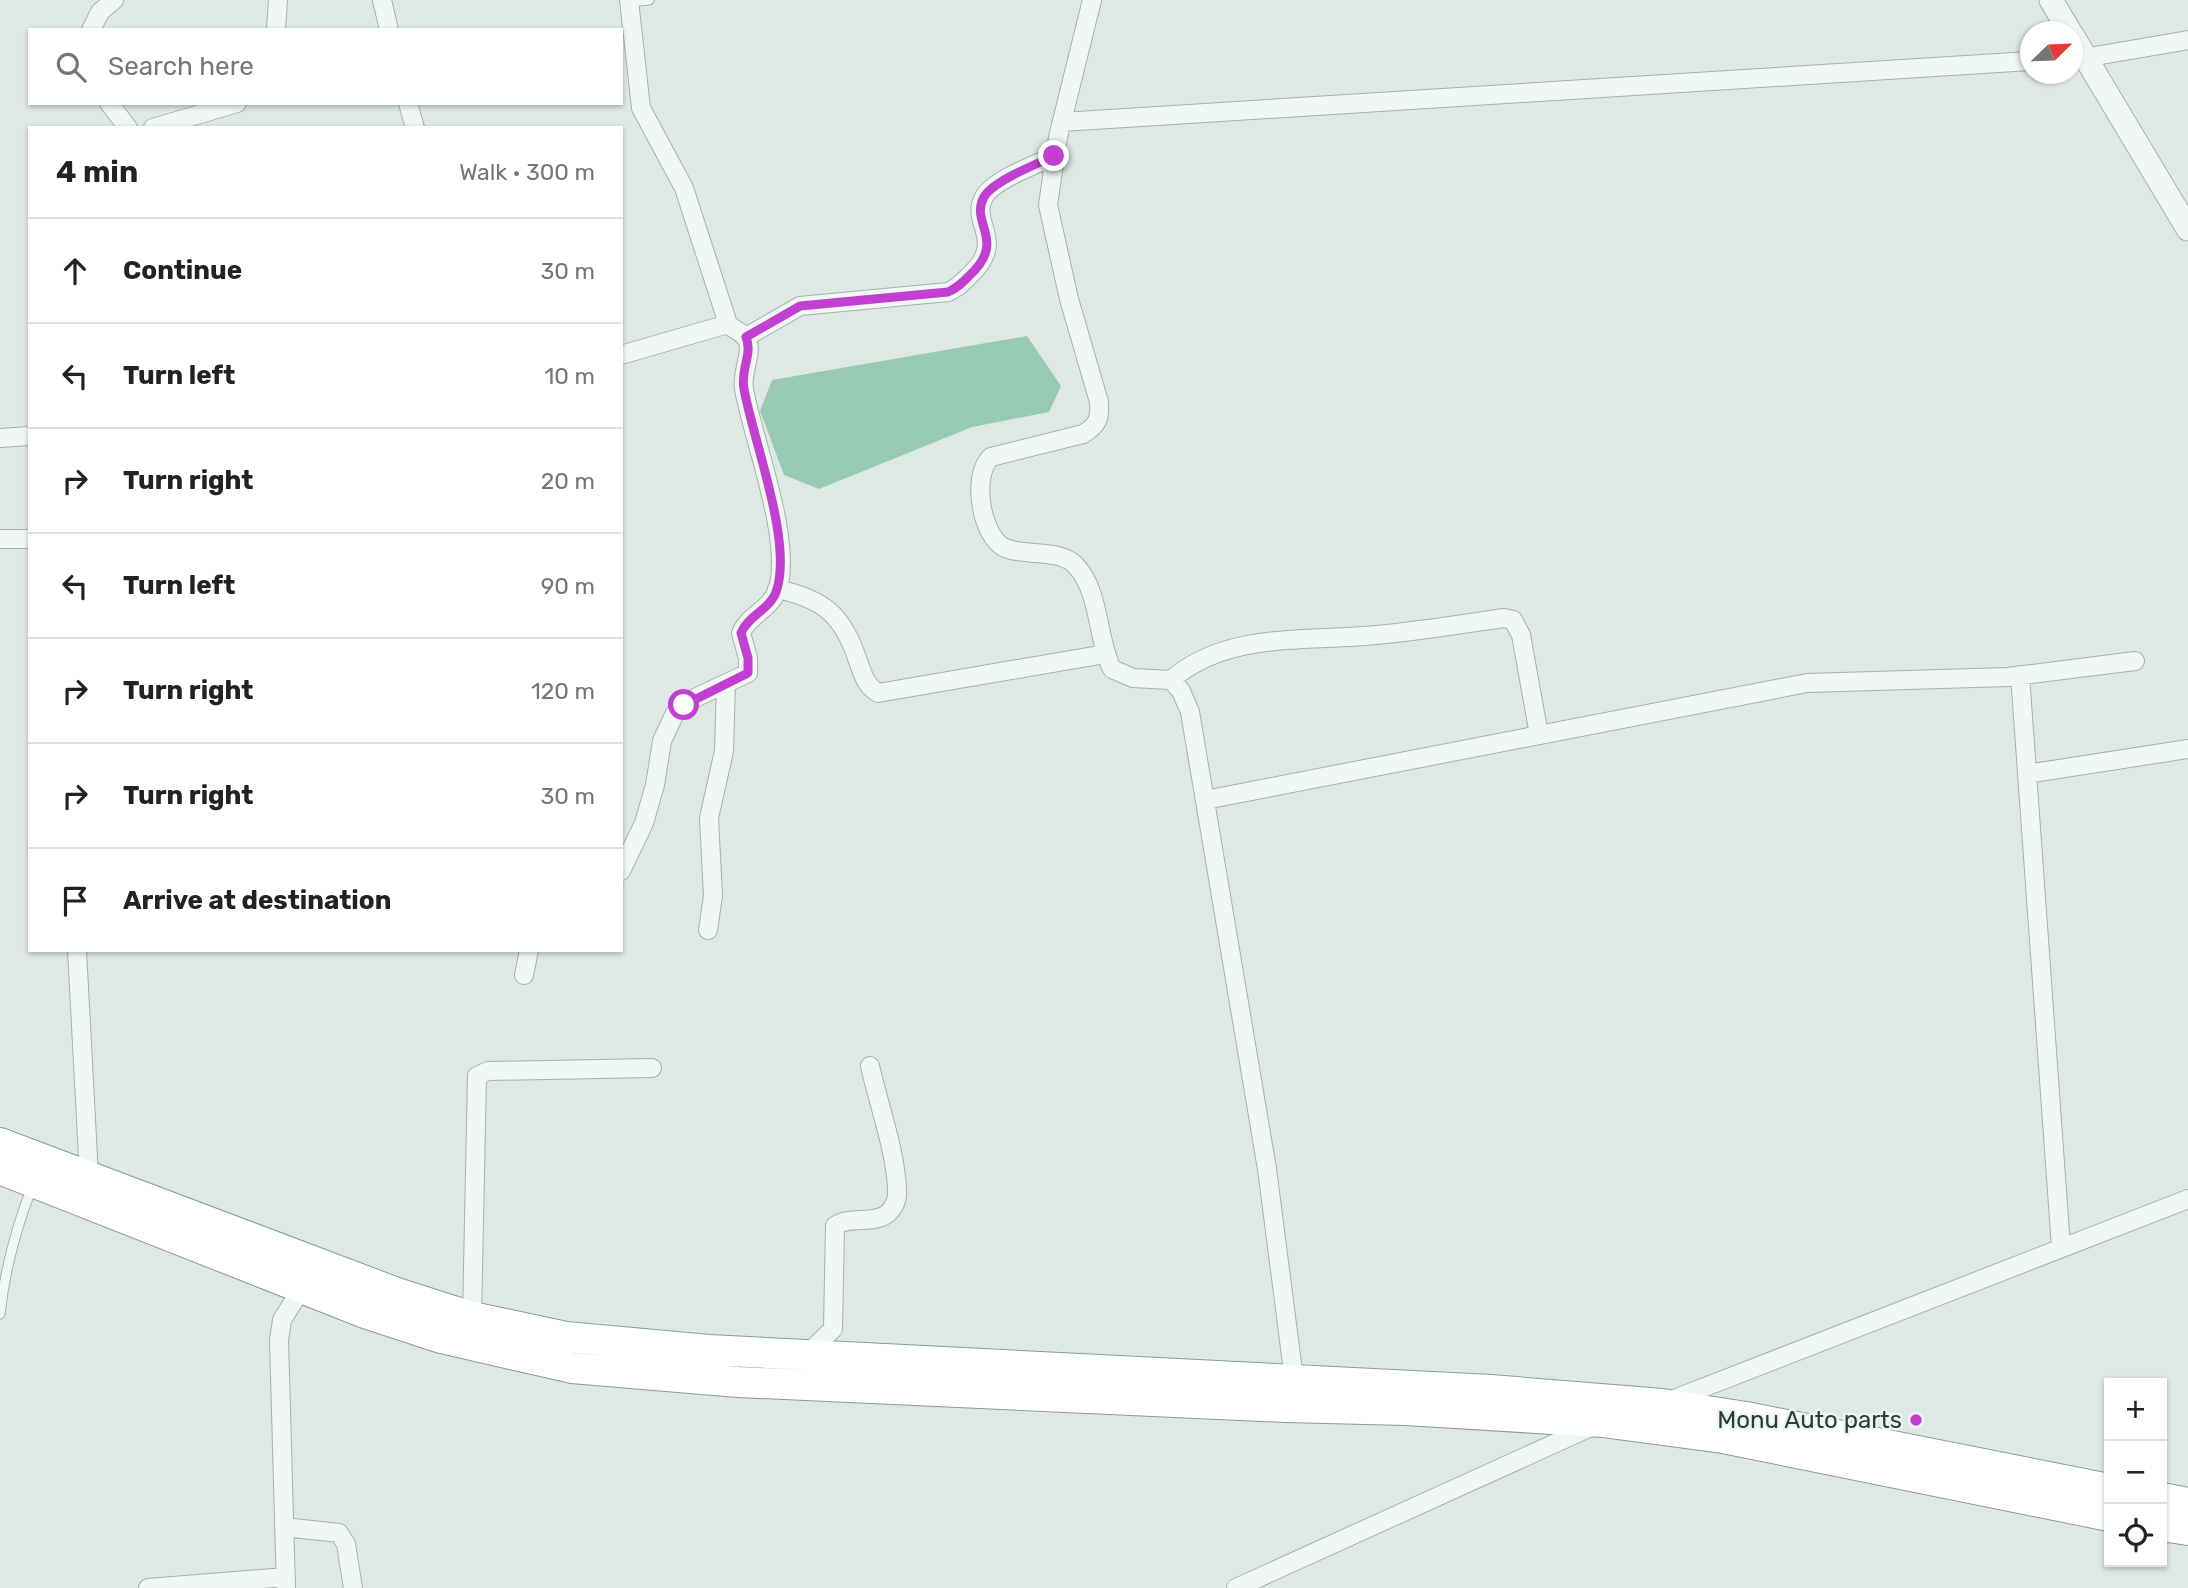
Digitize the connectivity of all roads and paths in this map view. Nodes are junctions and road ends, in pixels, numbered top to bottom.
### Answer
1 (114, 0) edge
2 (278, 0) edge
3 (382, 0) edge
4 (649, 0) edge
5 (1092, 0) edge
6 (2052, 0) edge
7 (629, 1) edge
8 (2064, 21) edge
9 (91, 28) edge
10 (276, 28) edge
11 (389, 28) edge
12 (2188, 40) edge
13 (2083, 59) edge
14 (2020, 62) edge
15 (2083, 65) edge
16 (111, 105) edge
17 (230, 105) edge
18 (409, 105) edge
19 (1062, 122) junction
20 (126, 126) edge
21 (160, 126) edge
22 (414, 126) edge
23 (1054, 156) junction
24 (2188, 229) edge
25 (728, 324) junction
26 (746, 337) junction
27 (623, 354) edge
28 (28, 436) edge
29 (0, 438) edge
30 (0, 539) edge
31 (28, 539) edge
32 (777, 589) junction
33 (1105, 654) junction
34 (2135, 661) dead end
35 (2020, 676) junction
36 (1171, 680) junction
37 (726, 684) junction
38 (1539, 735) junction
39 (2188, 749) edge
40 (2027, 774) junction
41 (1205, 800) junction
42 (623, 866) edge
43 (708, 930) dead end
44 (77, 952) edge
45 (529, 952) edge
46 (524, 975) dead end
47 (870, 1066) dead end
48 (652, 1068) dead end
49 (0, 1143) edge
50 (0, 1170) edge
51 (36, 1170) junction
52 (89, 1176) junction
53 (2188, 1199) edge
54 (134, 1206) junction
55 (2062, 1247) junction
56 (321, 1265) junction
57 (300, 1289) junction
58 (0, 1314) edge
59 (472, 1317) junction
60 (807, 1354) junction
61 (1294, 1379) junction
62 (1662, 1404) junction
63 (1602, 1422) junction
64 (2104, 1488) edge
65 (2167, 1499) edge
66 (2188, 1503) edge
67 (2104, 1515) edge
68 (284, 1527) junction
69 (2167, 1527) edge
70 (2188, 1530) edge
71 (286, 1582) edge
72 (148, 1588) edge
73 (353, 1588) edge
74 (1236, 1588) edge

1 - 9 street
2 - 10 street
3 - 11 street
4 - 7 lane
5 - 19 street
6 - 8 street
7 - 25 street
12 - 13 street
14 - 19 street
15 - 24 street
16 - 20 street
17 - 21 street
18 - 22 street
19 - 23 street
23 - 26 street
23 - 33 street
25 - 26 street
25 - 27 street
26 - 32 street
28 - 29 street
30 - 31 street
32 - 33 street
32 - 37 street
33 - 36 street
34 - 35 street
35 - 38 street
35 - 40 street
36 - 38 street
36 - 41 street
37 - 42 street
37 - 43 street
38 - 41 street
39 - 40 street
40 - 55 street
41 - 61 street
44 - 52 street
45 - 46 street
47 - 60 street
48 - 59 street
49 - 51 highway
50 - 51 highway
51 - 52 highway
51 - 54 highway
51 - 58 lane
52 - 54 highway
53 - 55 street
54 - 56 highway
54 - 57 highway
55 - 62 street
56 - 57 street
56 - 59 highway
57 - 63 highway
57 - 68 street
59 - 60 highway
60 - 61 highway
61 - 62 highway
62 - 63 street
62 - 64 highway
63 - 67 highway
63 - 74 street
65 - 66 highway
68 - 71 street
68 - 73 street
69 - 70 highway
71 - 72 street

